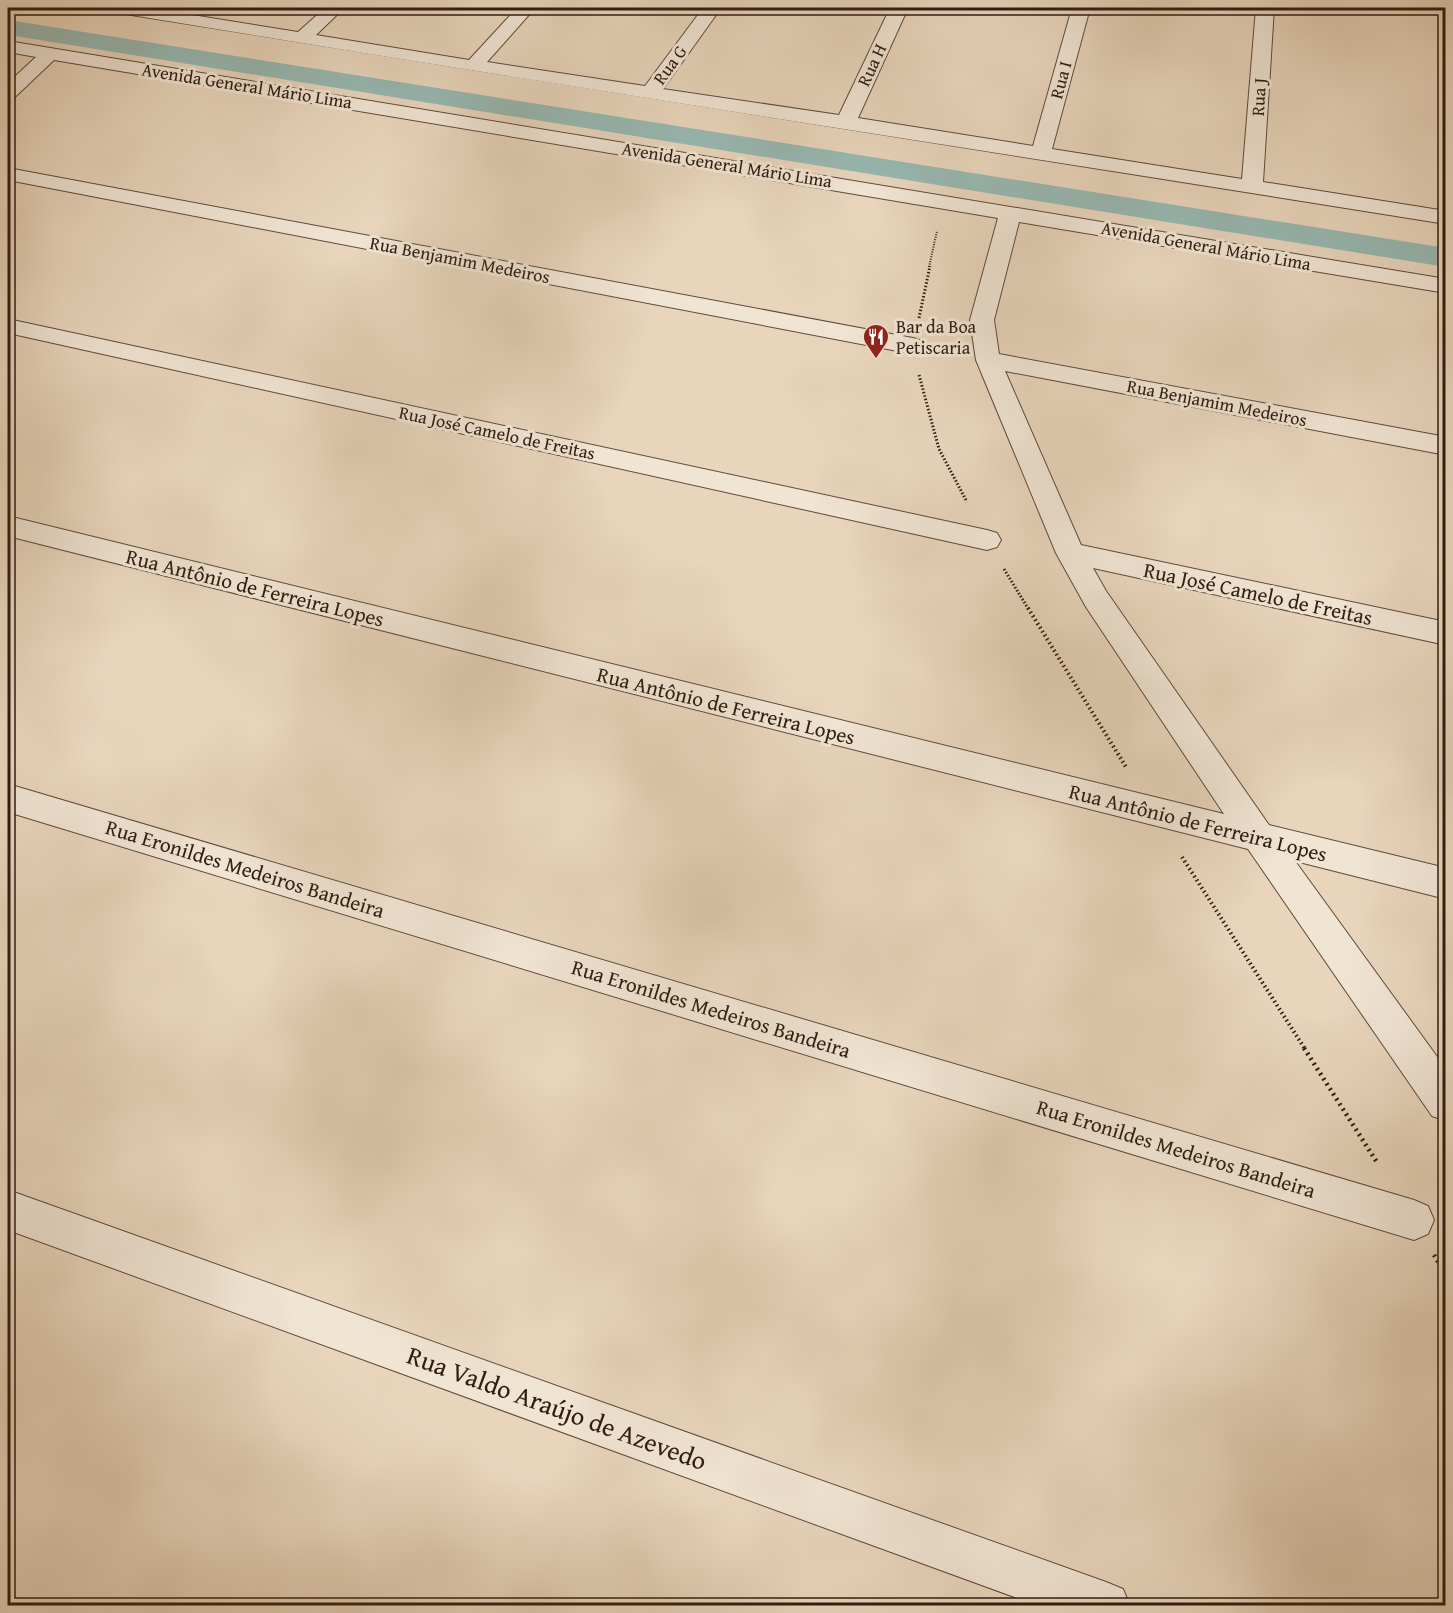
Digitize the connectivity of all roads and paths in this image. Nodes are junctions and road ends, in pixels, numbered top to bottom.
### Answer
1 (129, 8) edge
2 (335, 8) edge
3 (526, 8) edge
4 (712, 8) edge
5 (899, 8) edge
6 (1081, 8) edge
7 (1265, 8) edge
8 (301, 39) junction
9 (8, 47) edge
10 (51, 53) junction
11 (473, 66) junction
12 (8, 93) edge
13 (650, 94) junction
14 (846, 122) junction
15 (1041, 153) junction
16 (8, 174) edge
17 (1252, 187) junction
18 (943, 201) junction
19 (1010, 213) junction
20 (1446, 218) edge
21 (1446, 286) edge
22 (8, 326) edge
23 (913, 346) junction
24 (988, 360) junction
25 (1446, 446) edge
26 (8, 526) edge
27 (987, 540) junction
28 (1070, 553) junction
29 (1446, 634) edge
30 (8, 798) edge
31 (1154, 812) junction
32 (1259, 838) junction
33 (1446, 884) edge
34 (1446, 1102) edge
35 (8, 1210) edge
36 (1414, 1220) junction
37 (1446, 1275) edge
38 (1106, 1605) edge

1 - 8 street
2 - 8 street
3 - 11 street
4 - 13 street, Rua G
5 - 14 street, Rua H
6 - 15 street, Rua I
7 - 17 street, Rua J
8 - 11 street
9 - 10 street, Avenida General Mário Lima
10 - 12 street
10 - 18 street, Avenida General Mário Lima
11 - 13 street
13 - 14 street
14 - 15 street
15 - 17 street
16 - 23 street, Rua Benjamim Medeiros
17 - 20 street
18 - 19 street, Avenida General Mário Lima
18 - 23 path
19 - 21 street, Avenida General Mário Lima
19 - 24 street
22 - 27 street, Rua José Camelo de Freitas
23 - 27 path
24 - 25 street, Rua Benjamim Medeiros
24 - 28 street
26 - 31 street, Rua Antônio de Ferreira Lopes
27 - 31 path
28 - 29 street, Rua José Camelo de Freitas
28 - 32 street
30 - 36 street, Rua Eronildes Medeiros Bandeira
31 - 32 street, Rua Antônio de Ferreira Lopes
31 - 36 path
32 - 33 street, Rua Antônio de Ferreira Lopes
32 - 34 street
35 - 38 street, Rua Valdo Araújo de Azevedo
36 - 37 path

